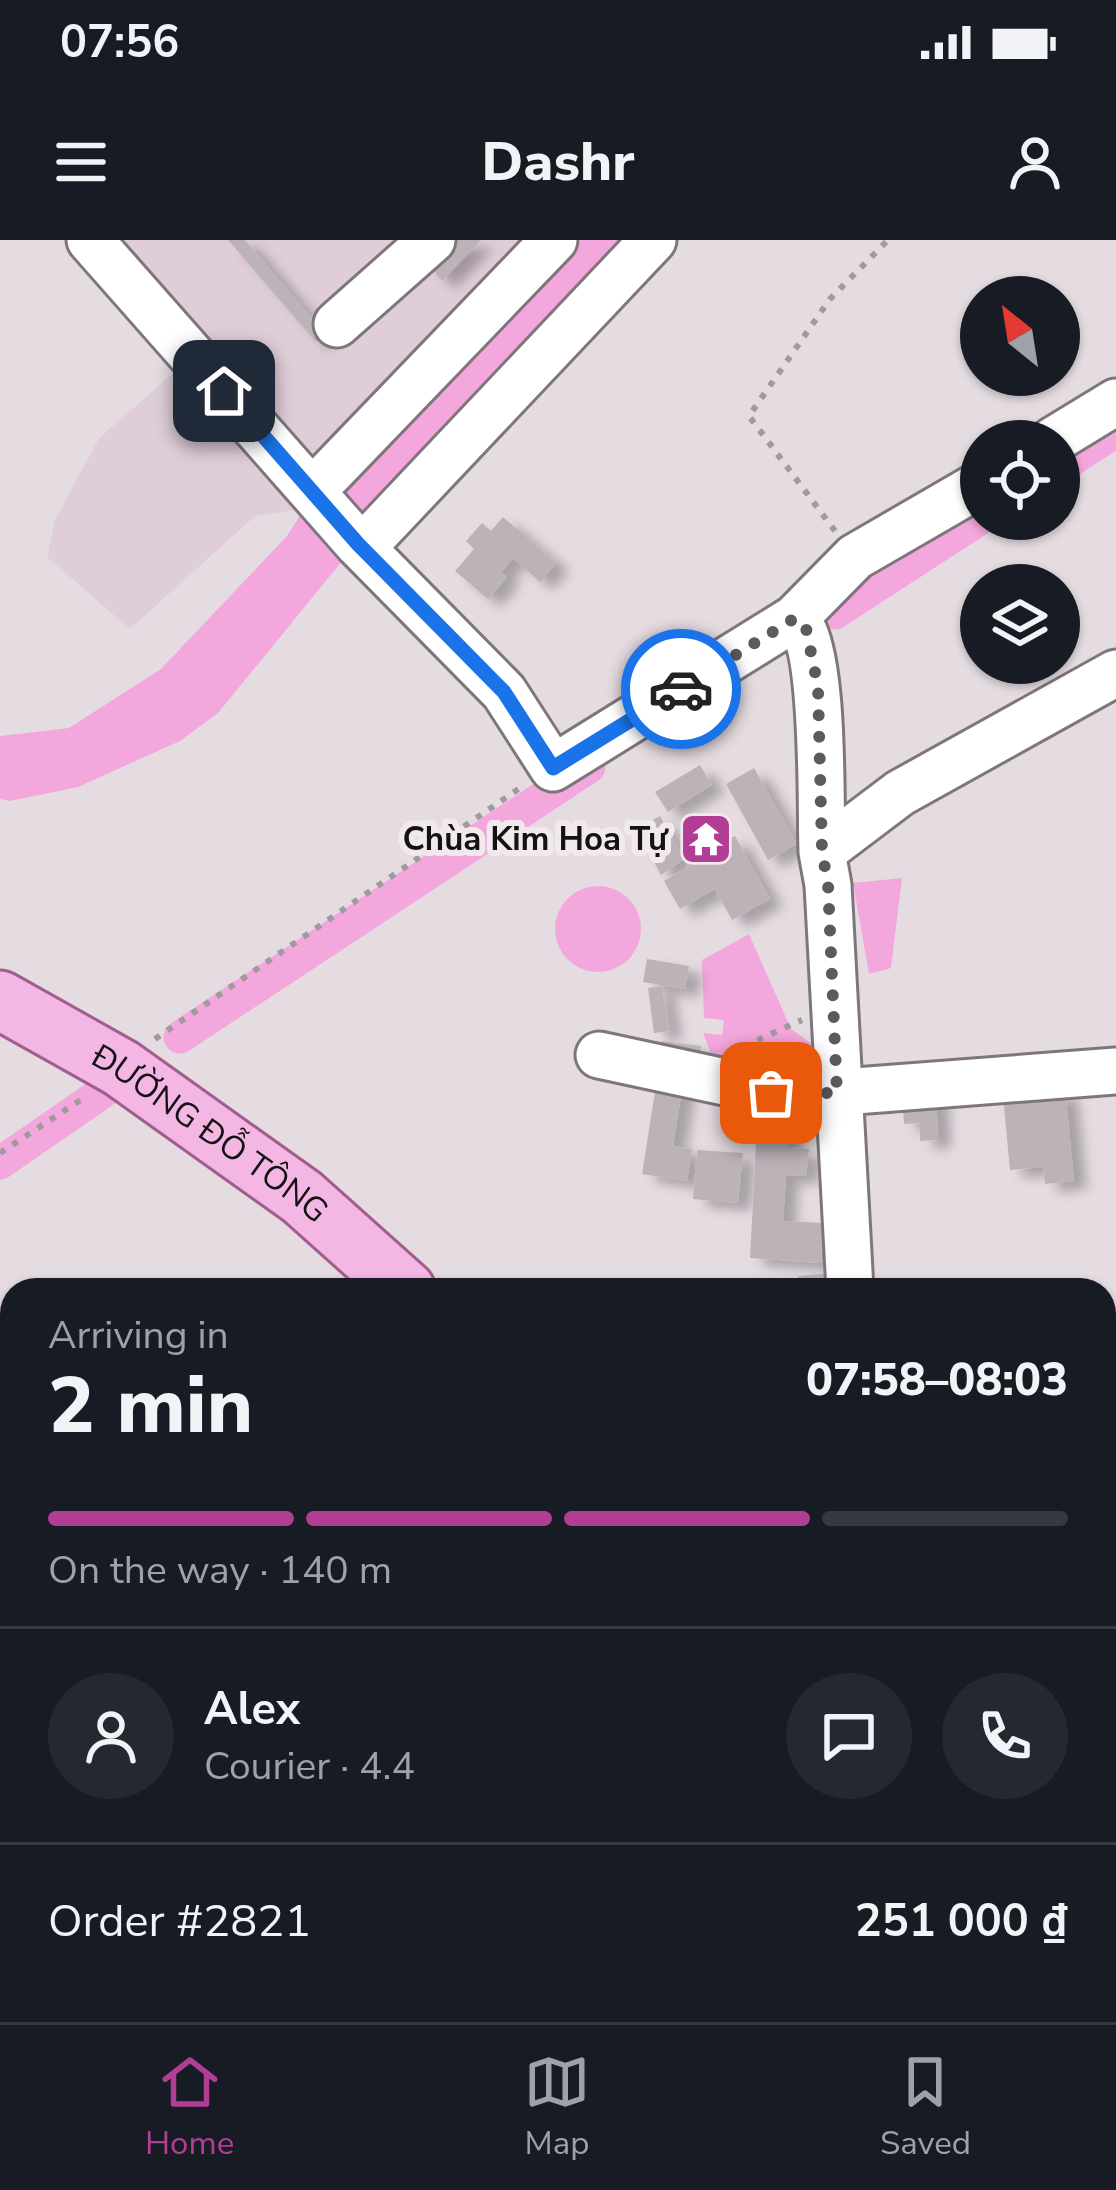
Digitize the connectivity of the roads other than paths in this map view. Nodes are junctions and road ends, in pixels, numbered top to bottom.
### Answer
1 (90, 240) edge
2 (431, 240) edge
3 (554, 240) edge
4 (653, 240) edge
5 (337, 324) dead end
6 (1116, 402) edge
7 (1080, 424) edge
8 (323, 486) junction
9 (960, 496) edge
10 (360, 546) junction
11 (795, 618) junction
12 (1116, 673) edge
13 (822, 852) junction
14 (0, 1000) edge
15 (599, 1055) dead end
16 (1116, 1071) edge
17 (837, 1093) junction
18 (392, 1278) edge
19 (849, 1278) edge

1 - 8 street
2 - 5 street
3 - 8 street
4 - 10 street
6 - 7 street
8 - 10 street
9 - 11 street
10 - 11 street
11 - 13 street
12 - 13 street
13 - 17 street
14 - 18 main road, ĐƯỜNG ĐỖ TÔNG
15 - 17 street
16 - 17 street
17 - 19 street

